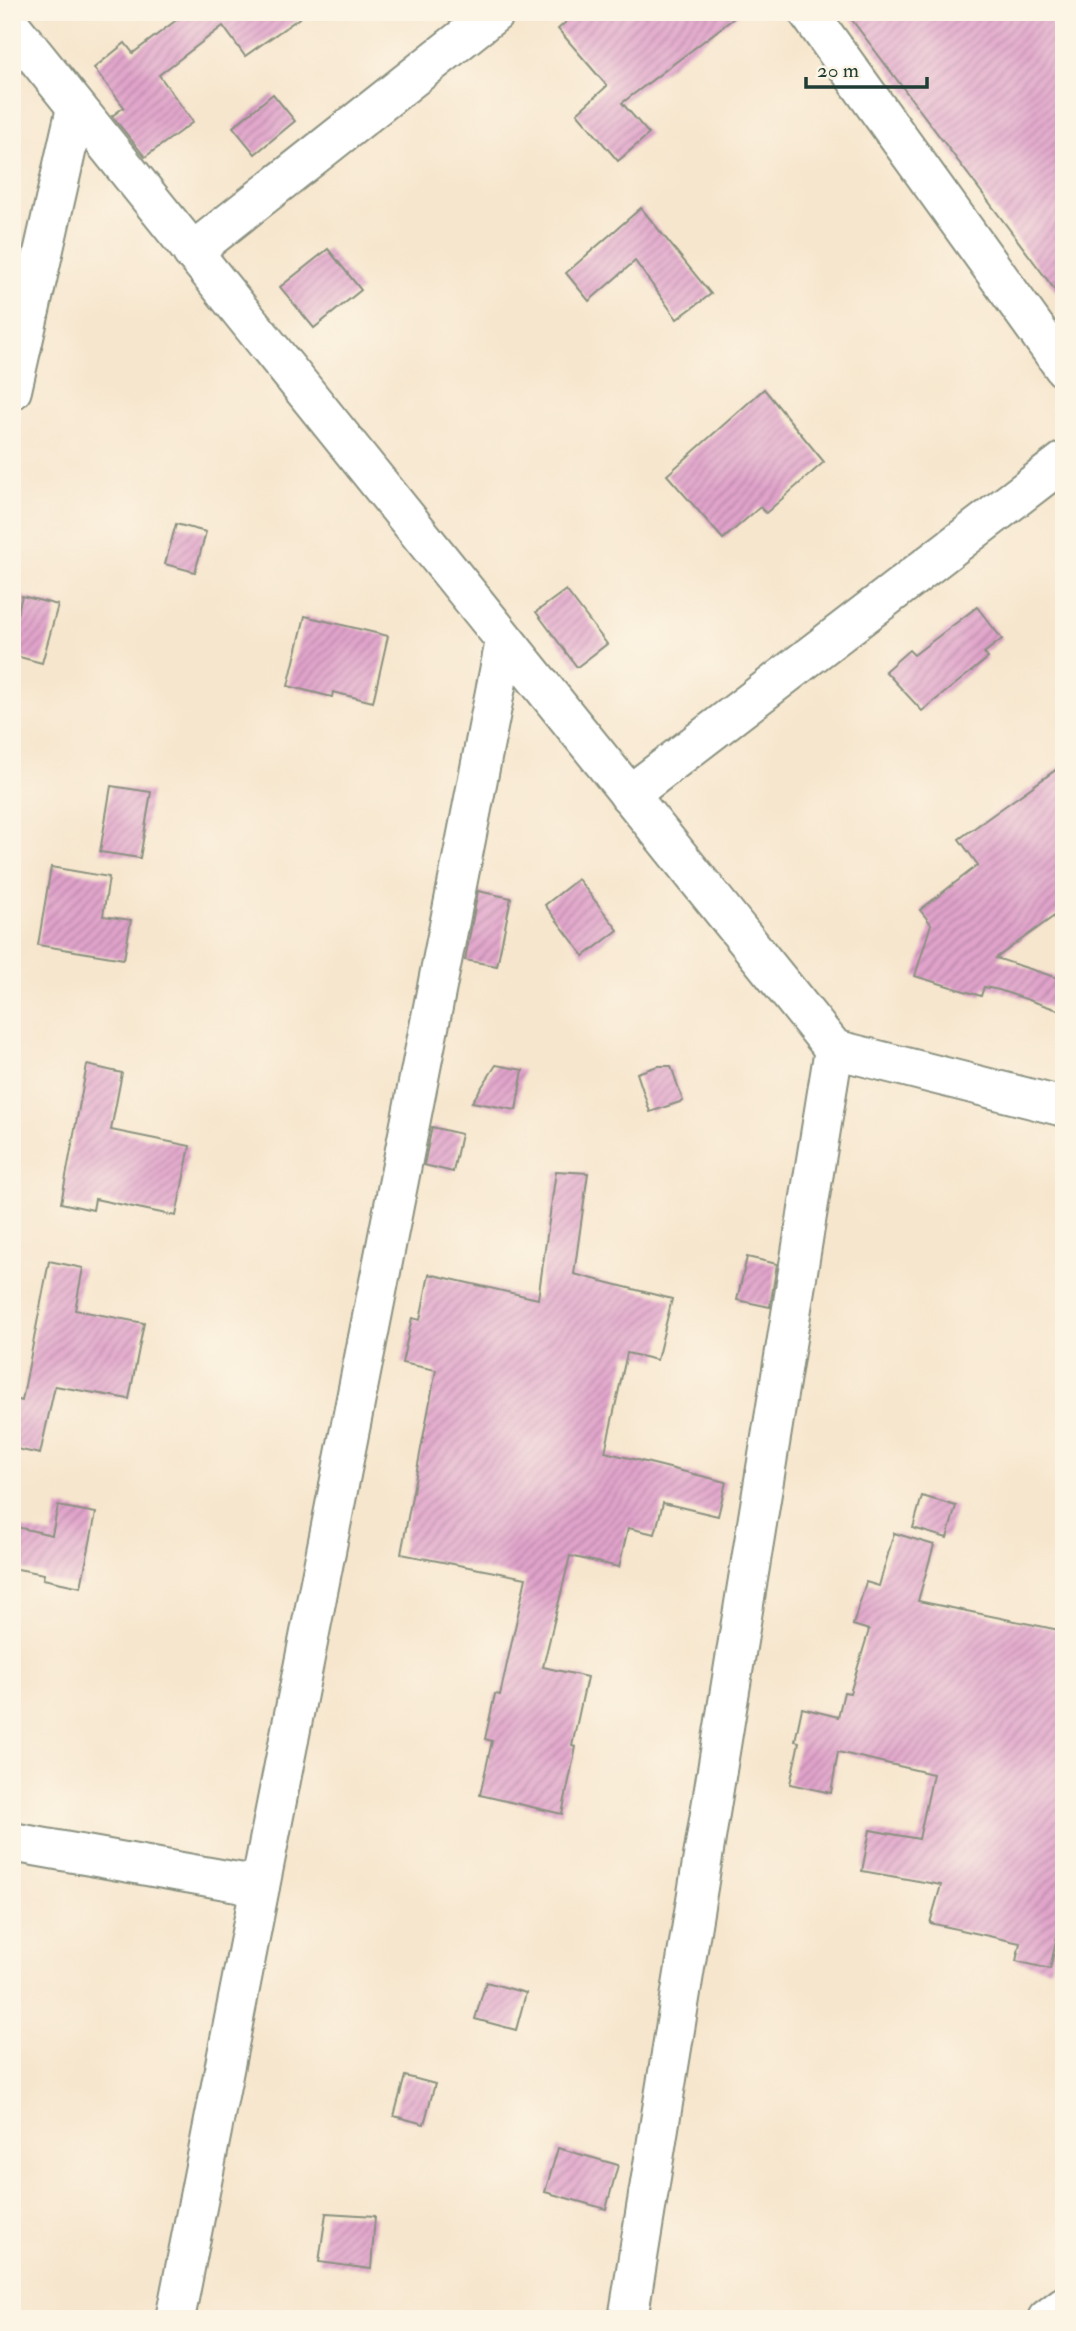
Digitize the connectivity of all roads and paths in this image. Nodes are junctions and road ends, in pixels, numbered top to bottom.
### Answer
1 (496, 12) edge
2 (808, 12) edge
3 (12, 27) edge
4 (76, 108) junction
5 (192, 252) junction
6 (1064, 368) edge
7 (12, 390) edge
8 (1064, 461) edge
9 (505, 641) junction
10 (629, 795) junction
11 (834, 1048) junction
12 (1064, 1107) edge
13 (12, 1842) edge
14 (260, 1886) junction
15 (1064, 2306) edge
16 (174, 2319) edge
17 (628, 2319) edge
18 (1047, 2319) edge

1 - 5 street
2 - 6 street
3 - 4 street
4 - 5 street
4 - 7 street
5 - 9 street
8 - 10 street
9 - 10 street
9 - 14 street
10 - 11 street
11 - 12 street
11 - 17 street
13 - 14 street
14 - 16 street
15 - 18 street

